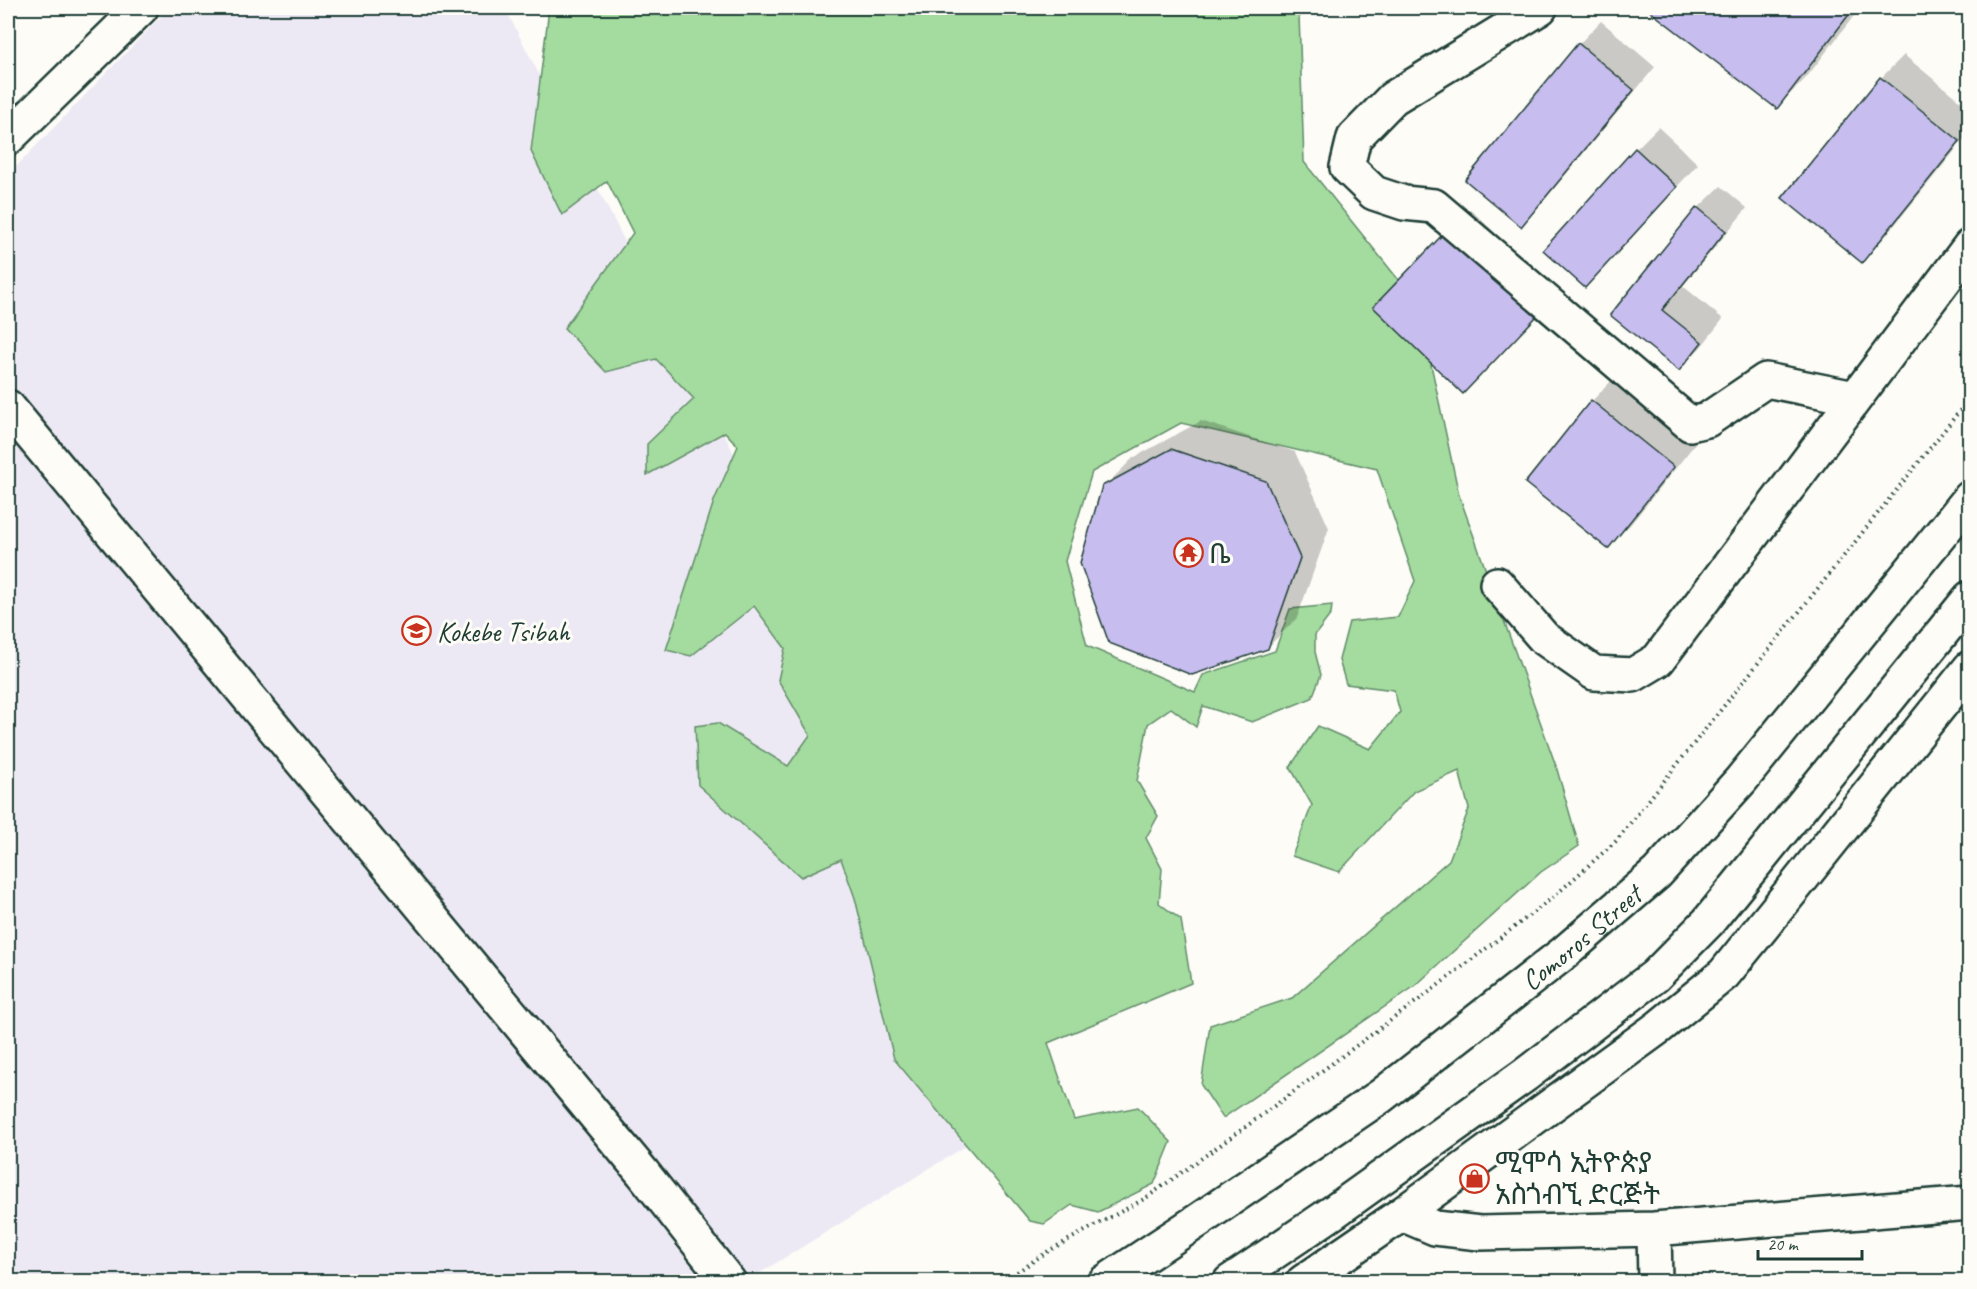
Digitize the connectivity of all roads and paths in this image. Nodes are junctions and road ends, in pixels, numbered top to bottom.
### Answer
1 (141, 8) edge
2 (1540, 8) edge
3 (8, 138) edge
4 (1970, 246) edge
5 (1855, 398) junction
6 (1970, 398) edge
7 (8, 407) edge
8 (1970, 498) edge
9 (1497, 584) dead end
10 (1970, 598) edge
11 (1970, 668) edge
12 (1970, 1203) edge
13 (1402, 1214) junction
14 (1654, 1229) junction
15 (729, 1281) edge
16 (1002, 1281) edge
17 (1105, 1281) edge
18 (1230, 1281) edge
19 (1303, 1281) edge
20 (1654, 1281) edge

1 - 3 main road
2 - 5 main road
4 - 5 main road
5 - 9 main road
6 - 16 path
7 - 15 main road
8 - 17 main road, Comoros Street
10 - 18 main road
11 - 13 main road
12 - 14 main road
13 - 14 main road
13 - 19 main road
14 - 20 main road

